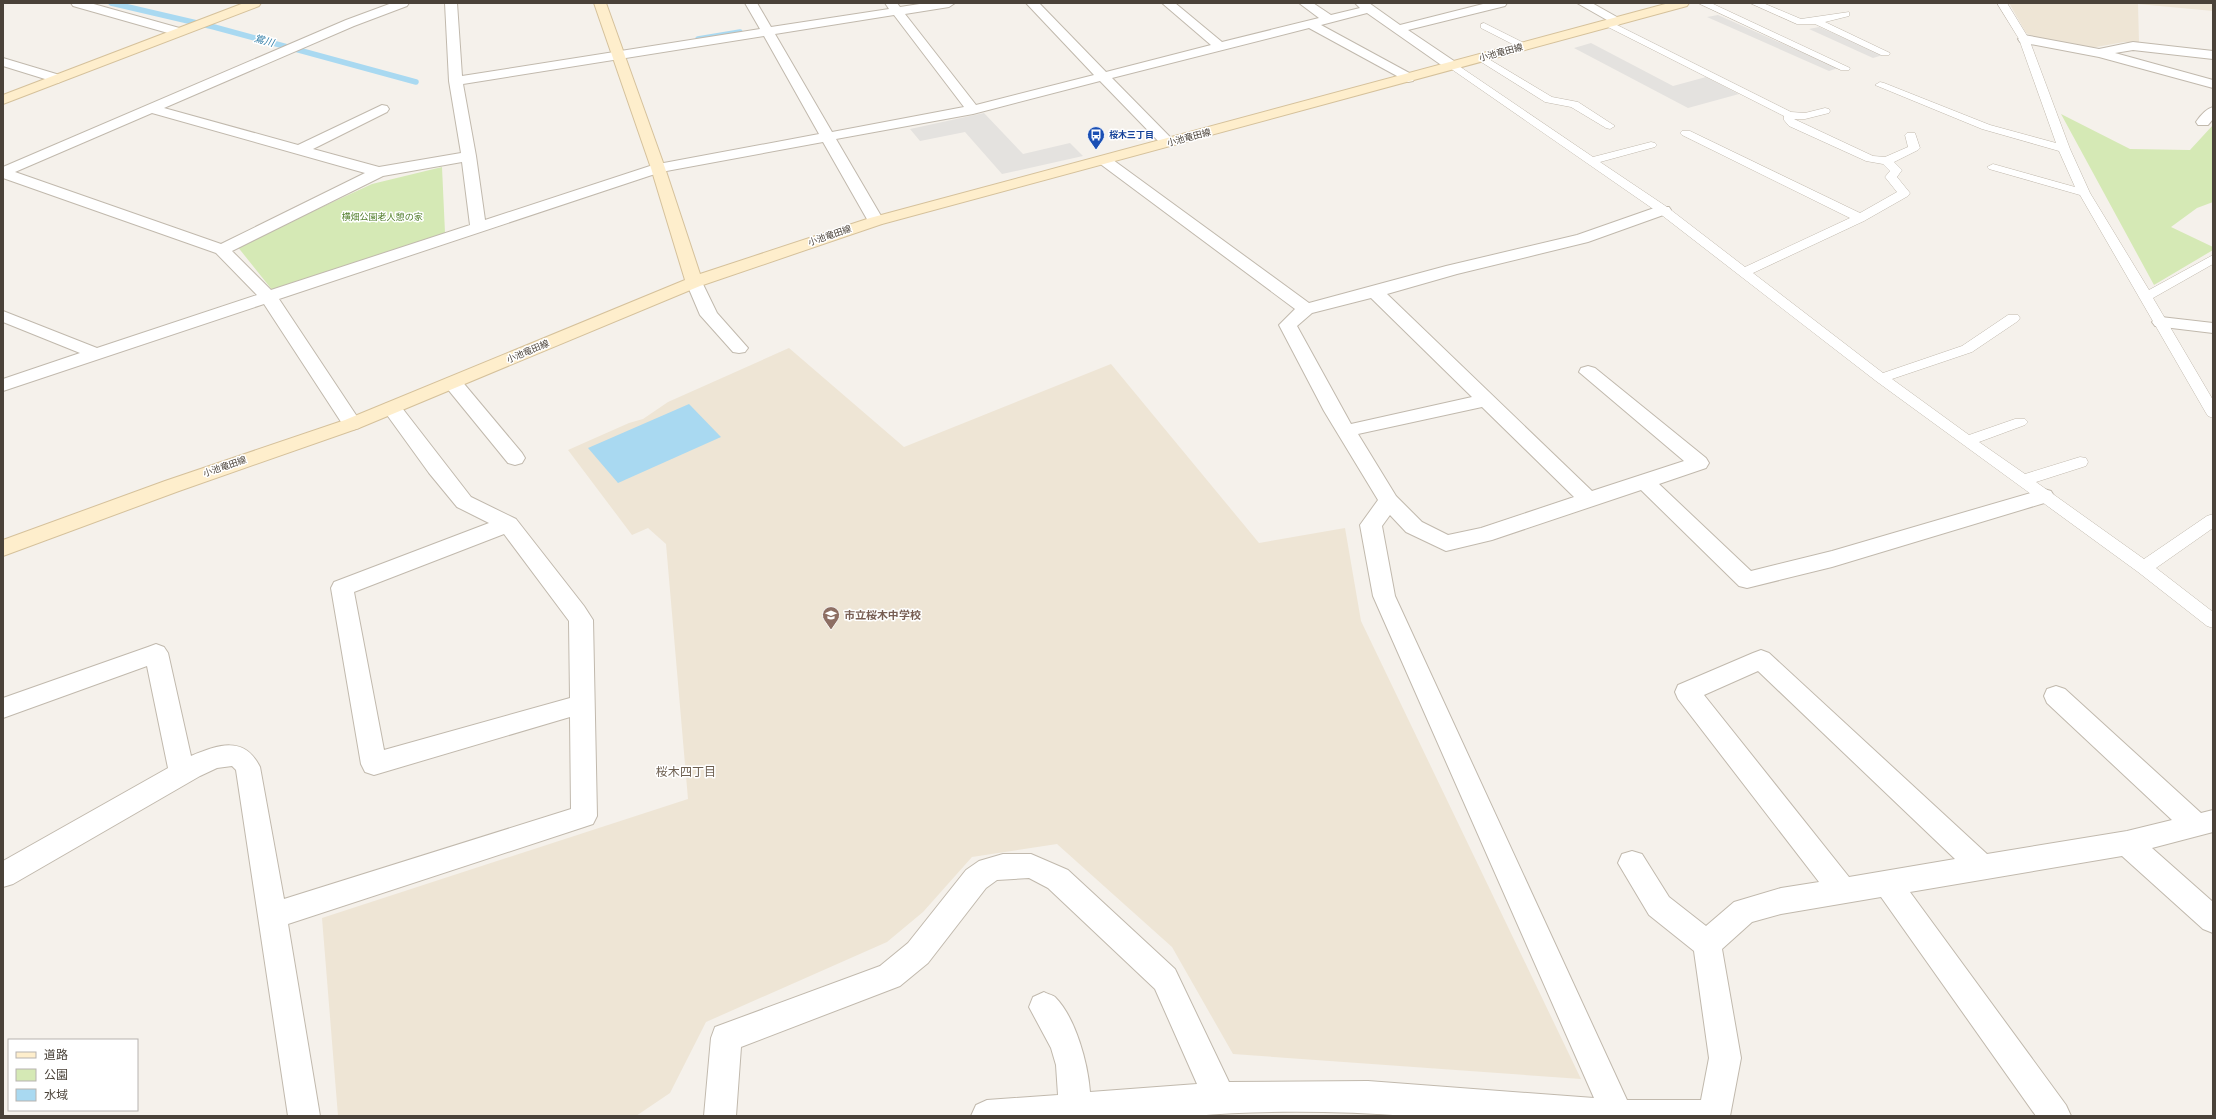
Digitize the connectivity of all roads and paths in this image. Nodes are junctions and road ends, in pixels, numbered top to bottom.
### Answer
1 (77, 3) edge
2 (255, 3) edge
3 (403, 3) edge
4 (451, 3) edge
5 (600, 3) edge
6 (751, 3) edge
7 (949, 3) edge
8 (1032, 3) edge
9 (1168, 3) edge
10 (1306, 3) edge
11 (1501, 3) edge
12 (1583, 3) edge
13 (1679, 3) edge
14 (1703, 3) edge
15 (1755, 3) edge
16 (2002, 3) edge
17 (1365, 6) edge
18 (894, 7) edge
19 (1846, 14) dead end
20 (1329, 19) junction
21 (1816, 21) junction
22 (1614, 23) junction
23 (1311, 24) junction
24 (1484, 26) dead end
25 (1398, 29) junction
26 (179, 32) junction
27 (767, 32) junction
28 (2024, 39) junction
29 (1220, 46) junction
30 (1525, 46) junction
31 (1885, 53) dead end
32 (2100, 53) junction
33 (617, 55) junction
34 (2213, 55) edge
35 (1482, 58) junction
36 (3, 62) edge
37 (1452, 66) junction
38 (1845, 68) dead end
39 (1102, 78) junction
40 (1408, 78) junction
41 (58, 79) junction
42 (456, 81) junction
43 (2213, 84) edge
44 (1880, 85) dead end
45 (3, 100) edge
46 (153, 108) junction
47 (382, 109) dead end
48 (973, 110) junction
49 (1825, 111) dead end
50 (2213, 111) edge
51 (1789, 115) junction
52 (2203, 122) dead end
53 (1610, 126) dead end
54 (1686, 134) dead end
55 (1911, 135) dead end
56 (827, 137) junction
57 (1168, 143) junction
58 (1651, 145) dead end
59 (2064, 149) junction
60 (300, 150) junction
61 (469, 156) junction
62 (1104, 160) junction
63 (1590, 161) junction
64 (1886, 161) junction
65 (1992, 167) dead end
66 (658, 168) junction
67 (3, 172) edge
68 (379, 172) junction
69 (2084, 193) junction
70 (1663, 210) junction
71 (1860, 218) junction
72 (876, 221) junction
73 (478, 226) junction
74 (222, 250) junction
75 (2213, 259) edge
76 (1745, 272) junction
77 (694, 282) junction
78 (1375, 292) junction
79 (2146, 297) junction
80 (269, 298) junction
81 (1306, 309) junction
82 (3, 316) edge
83 (2013, 318) dead end
84 (2161, 322) junction
85 (2213, 328) edge
86 (739, 348) dead end
87 (97, 354) junction
88 (1588, 372) dead end
89 (1881, 378) junction
90 (453, 383) junction
91 (3, 385) edge
92 (1486, 400) junction
93 (392, 408) junction
94 (2213, 413) edge
95 (2020, 422) dead end
96 (352, 424) junction
97 (1346, 431) junction
98 (1969, 440) junction
99 (515, 458) dead end
100 (2080, 462) dead end
101 (2022, 480) junction
102 (1644, 481) junction
103 (2044, 496) junction
104 (1589, 500) junction
105 (1389, 502) junction
106 (2213, 520) edge
107 (508, 524) junction
108 (3, 548) edge
109 (2144, 568) junction
110 (2213, 621) edge
111 (2056, 696) dead end
112 (582, 704) junction
113 (3, 708) edge
114 (182, 774) junction
115 (2205, 823) edge
116 (2127, 843) junction
117 (1632, 863) dead end
118 (1981, 866) junction
119 (3, 875) edge
120 (1888, 884) junction
121 (1843, 891) junction
122 (273, 916) junction
123 (2213, 920) edge
124 (1707, 944) junction
125 (1044, 1007) dead end
126 (1220, 1098) junction
127 (1184, 1109) edge
128 (1075, 1113) edge
129 (304, 1116) edge
130 (720, 1116) edge
131 (987, 1116) edge
132 (1618, 1116) edge
133 (1714, 1116) edge
134 (2055, 1116) edge

1 - 26 street
2 - 26 main road
3 - 46 street
4 - 42 street
5 - 33 main road
6 - 27 street
7 - 18 street
8 - 39 street
9 - 29 street
10 - 20 street
11 - 25 street
12 - 22 street
13 - 22 main road, 小池竜田線
14 - 38 lane
15 - 21 lane
16 - 28 lane
17 - 20 street
17 - 25 street
18 - 27 street
18 - 48 street
19 - 21 lane
20 - 23 street
21 - 31 lane
22 - 30 main road, 小池竜田線
22 - 51 lane
23 - 29 street
23 - 40 street
24 - 30 lane
25 - 37 street
26 - 41 main road
27 - 33 street
27 - 56 street
28 - 32 street
28 - 59 lane
29 - 39 street
30 - 35 main road, 小池竜田線
32 - 34 street
32 - 43 street
33 - 42 street
33 - 66 main road
35 - 37 main road, 小池竜田線
35 - 53 lane
36 - 41 street
37 - 40 main road, 小池竜田線
37 - 63 lane
39 - 48 street
39 - 57 street
40 - 57 main road, 小池竜田線
41 - 45 main road
42 - 61 street
44 - 59 lane
46 - 60 street
46 - 67 street
47 - 60 street
48 - 56 street
49 - 51 lane
50 - 52 street
51 - 64 lane
54 - 71 lane
55 - 64 lane
56 - 66 street
56 - 72 street
57 - 62 main road, 小池竜田線
58 - 63 lane
59 - 69 lane
60 - 68 street
61 - 68 street
61 - 73 street
62 - 72 main road, 小池竜田線
62 - 81 street
63 - 70 lane
64 - 71 lane
65 - 69 lane
66 - 73 street
66 - 77 main road
67 - 74 street
68 - 74 street
69 - 79 lane
70 - 76 lane
70 - 78 street
71 - 76 lane
72 - 77 main road, 小池竜田線
73 - 80 street
74 - 80 street
75 - 79 lane
76 - 89 lane
77 - 86 street
77 - 90 main road, 小池竜田線
78 - 81 street
78 - 92 street
79 - 84 lane
80 - 87 street
80 - 96 street
81 - 97 street
82 - 87 street
83 - 89 lane
84 - 85 street
84 - 94 lane
87 - 91 street
88 - 102 street
89 - 98 lane
90 - 93 main road, 小池竜田線
90 - 99 street
92 - 97 street
92 - 104 street
93 - 96 main road, 小池竜田線
93 - 107 street
95 - 98 lane
96 - 108 main road, 小池竜田線
97 - 105 street
98 - 101 lane
100 - 101 lane
101 - 103 lane
102 - 103 street
102 - 104 street
103 - 109 lane
104 - 105 street
105 - 132 street
106 - 109 lane
107 - 112 street
107 - 112 street
109 - 110 lane
111 - 115 street
112 - 122 street
113 - 114 street
114 - 119 street
114 - 122 street
115 - 116 street
116 - 118 street
116 - 123 street
117 - 124 street
118 - 120 street
118 - 121 street
120 - 121 street
120 - 134 street
121 - 124 street
122 - 129 street
124 - 133 street
125 - 128 street
126 - 127 street
126 - 130 street
126 - 132 street
127 - 128 street
128 - 131 street
132 - 133 street

